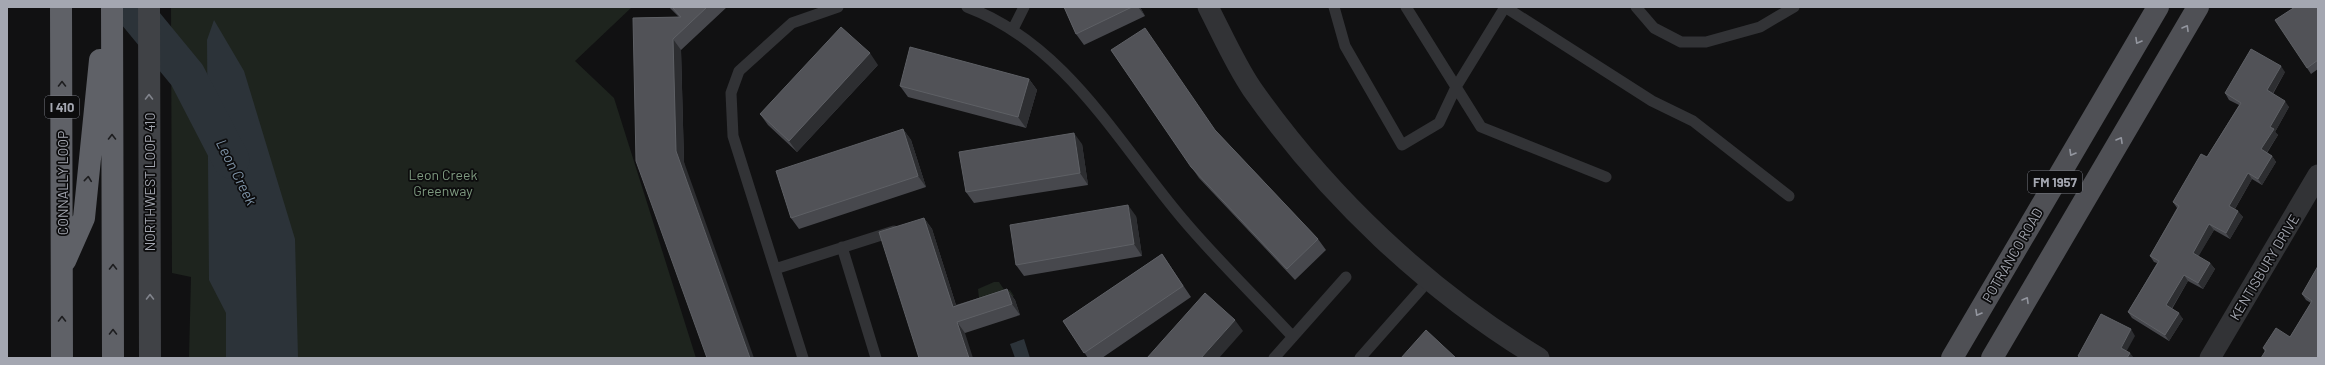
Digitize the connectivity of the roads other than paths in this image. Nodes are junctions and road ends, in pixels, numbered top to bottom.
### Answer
1 (61, 7) edge
2 (105, 7) edge
3 (112, 7) edge
4 (149, 7) edge
5 (838, 7) edge
6 (967, 7) edge
7 (1024, 7) edge
8 (1208, 7) edge
9 (1334, 7) edge
10 (1406, 7) edge
11 (1505, 7) edge
12 (1636, 7) edge
13 (1794, 7) edge
14 (2158, 7) edge
15 (2198, 7) edge
16 (994, 12) edge
17 (1013, 29) junction
18 (1456, 87) junction
19 (2318, 175) edge
20 (1606, 177) dead end
21 (1789, 196) dead end
22 (908, 226) edge
23 (842, 247) junction
24 (62, 267) junction
25 (775, 269) junction
26 (1346, 277) dead end
27 (1429, 280) junction
28 (1293, 337) junction
29 (62, 358) edge
30 (113, 358) edge
31 (150, 358) edge
32 (803, 358) edge
33 (876, 358) edge
34 (1274, 358) edge
35 (1360, 358) edge
36 (1539, 358) edge
37 (1952, 358) edge
38 (1992, 358) edge
39 (2210, 358) edge

24 -> 1 highway, CONNALLY LOOP / I 410
24 -> 2 highway
30 -> 3 highway
31 -> 4 main road, NORTHWEST LOOP 410
5 - 25 lane
6 - 16 lane
7 - 17 lane
8 - 27 street
9 - 18 lane
10 - 18 lane
11 - 18 lane
11 - 21 lane
12 - 13 lane
14 -> 37 main road, POTRANCO ROAD / FM 1957
38 -> 15 main road, FM 1957
16 - 17 lane
17 - 28 lane
18 - 20 lane
19 - 39 street, KENTISBURY DRIVE
22 - 23 lane
23 - 25 lane
23 - 33 lane
29 -> 24 highway, CONNALLY LOOP / I 410
25 - 32 lane
26 - 28 lane
27 - 35 lane
27 - 36 street
28 - 34 lane

